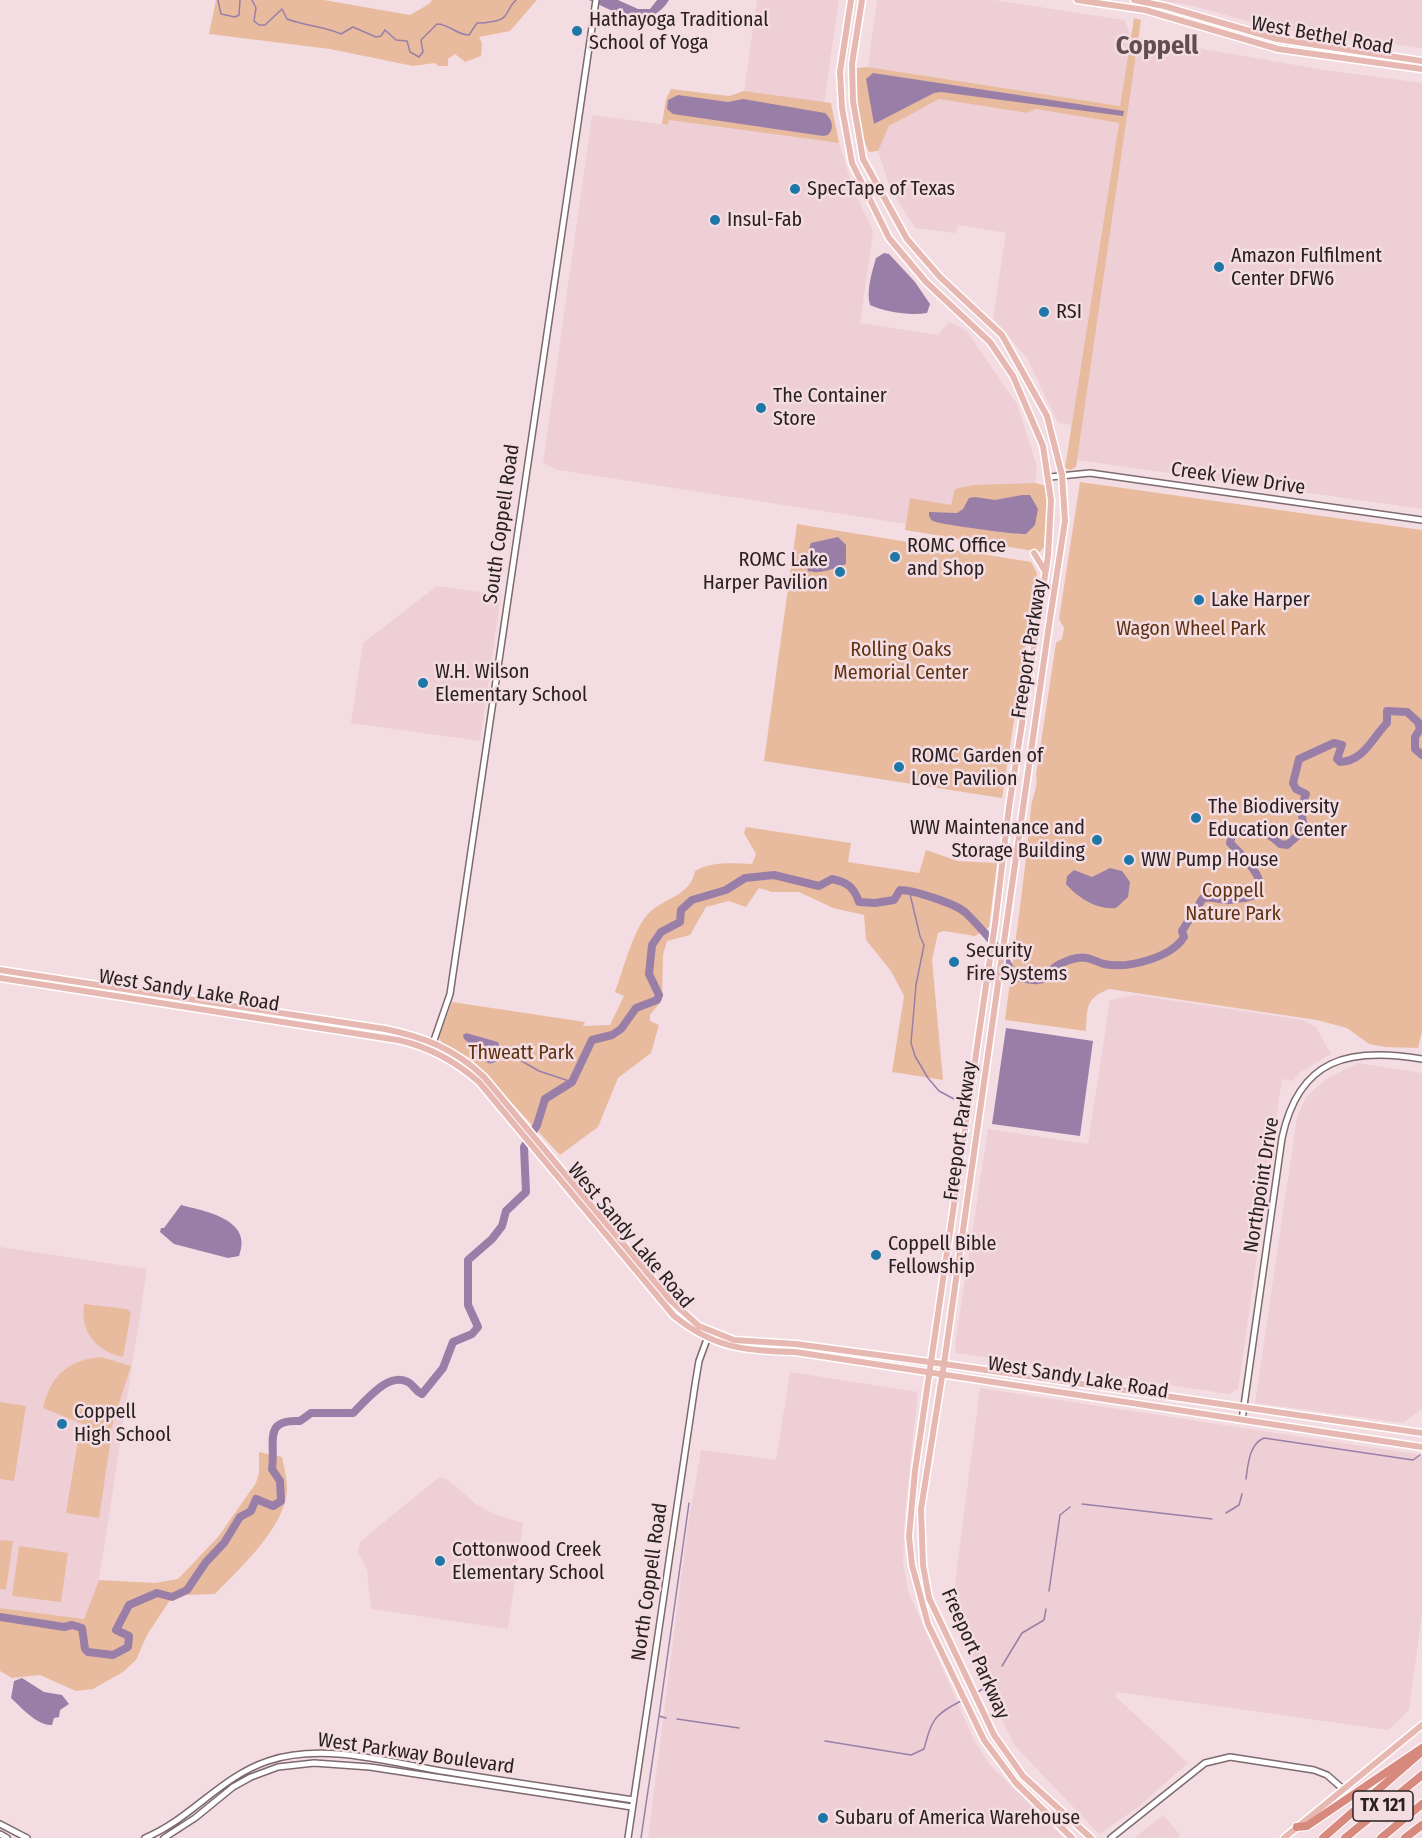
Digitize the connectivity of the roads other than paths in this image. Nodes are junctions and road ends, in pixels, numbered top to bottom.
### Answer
1 (596, 0) edge
2 (851, 0) edge
3 (862, 0) edge
4 (1077, 0) edge
5 (1134, 0) edge
6 (1123, 3) edge
7 (1234, 27) junction
8 (1231, 36) junction
9 (1422, 61) edge
10 (1422, 69) edge
11 (1062, 475) junction
12 (1050, 477) junction
13 (1422, 519) edge
14 (1034, 554) dead end
15 (1045, 572) junction
16 (1049, 625) junction
17 (1035, 628) junction
18 (1048, 633) junction
19 (1009, 807) junction
20 (1024, 807) junction
21 (1003, 857) junction
22 (1016, 859) junction
23 (0, 970) edge
24 (0, 978) edge
25 (433, 1042) junction
26 (430, 1050) junction
27 (1422, 1059) edge
28 (964, 1143) junction
29 (975, 1144) junction
30 (954, 1214) junction
31 (965, 1216) junction
32 (944, 1283) junction
33 (955, 1284) junction
34 (710, 1332) junction
35 (707, 1339) junction
36 (933, 1362) junction
37 (944, 1364) junction
38 (932, 1372) junction
39 (942, 1374) junction
40 (1068, 1381) junction
41 (1069, 1394) junction
42 (1244, 1407) junction
43 (1242, 1420) junction
44 (1422, 1434) edge
45 (1422, 1447) edge
46 (915, 1471) junction
47 (926, 1473) junction
48 (1422, 1725) edge
49 (1422, 1749) edge
50 (1422, 1775) edge
51 (1343, 1789) junction
52 (633, 1800) junction
53 (1422, 1804) edge
54 (632, 1807) junction
55 (0, 1824) edge
56 (1297, 1827) junction
57 (1419, 1828) edge
58 (0, 1834) edge
59 (7, 1838) edge
60 (27, 1838) edge
61 (145, 1838) edge
62 (164, 1838) edge
63 (628, 1838) edge
64 (1072, 1838) edge
65 (1091, 1838) edge
66 (1111, 1838) edge
67 (1284, 1838) edge
68 (1323, 1838) edge
69 (1345, 1838) edge
70 (1381, 1838) edge
71 (1405, 1838) edge

1 - 25 street, South Coppell Road
2 - 12 main road, Freeport Parkway
3 - 11 main road, Freeport Parkway
4 - 6 main road, West Bethel Road
5 - 7 main road, West Bethel Road
6 - 8 main road, West Bethel Road
7 - 8 main road
7 - 9 main road, West Bethel Road
8 - 10 main road, West Bethel Road
11 - 12 street, Creek View Drive
11 - 13 street, Creek View Drive
11 - 16 main road, Freeport Parkway
12 - 15 main road, Freeport Parkway
14 - 15 main road
15 - 17 main road, Freeport Parkway
16 - 17 main road
16 - 18 main road, Freeport Parkway
17 - 18 main road
17 - 19 main road, Freeport Parkway
18 - 20 main road, Freeport Parkway
19 - 20 main road
19 - 21 main road, Freeport Parkway
20 - 22 main road, Freeport Parkway
21 - 22 main road
21 - 28 main road, Freeport Parkway
22 - 29 main road, Freeport Parkway
23 - 25 main road, West Sandy Lake Road
24 - 26 main road, West Sandy Lake Road
25 - 26 street, South Coppell Road
25 - 34 main road, West Sandy Lake Road
26 - 35 main road, West Sandy Lake Road
27 - 42 street, Northpoint Drive
28 - 29 main road
28 - 30 main road, Freeport Parkway
29 - 31 main road, Freeport Parkway
30 - 31 main road
30 - 32 main road, Freeport Parkway
31 - 33 main road, Freeport Parkway
32 - 33 main road
32 - 36 main road, Freeport Parkway
33 - 37 main road, Freeport Parkway
34 - 35 street, North Coppell Road
34 - 36 main road, West Sandy Lake Road
35 - 38 main road, West Sandy Lake Road
35 - 52 street, North Coppell Road
36 - 37 main road, West Sandy Lake Road
36 - 38 main road, Freeport Parkway
37 - 39 main road, Freeport Parkway
37 - 40 main road, West Sandy Lake Road
38 - 39 main road, West Sandy Lake Road
38 - 46 main road, Freeport Parkway
39 - 41 main road, West Sandy Lake Road
39 - 47 main road, Freeport Parkway
40 - 41 main road
40 - 42 main road, West Sandy Lake Road
41 - 43 main road, West Sandy Lake Road
42 - 43 street, Northpoint Drive
42 - 44 main road, West Sandy Lake Road
43 - 45 main road, West Sandy Lake Road
46 - 47 main road
46 - 64 main road, Freeport Parkway
47 - 65 main road, Freeport Parkway
48 - 51 main road
49 - 56 highway
49 - 68 highway
50 - 69 highway, TX 121
51 - 56 main road
51 - 66 street
52 - 54 street, North Coppell Road
52 - 61 street, West Parkway Boulevard
53 - 70 highway, TX 121
54 - 62 street, West Parkway Boulevard
54 - 63 street, North Coppell Road
55 - 60 street
56 - 67 main road
57 - 71 highway
58 - 59 street

